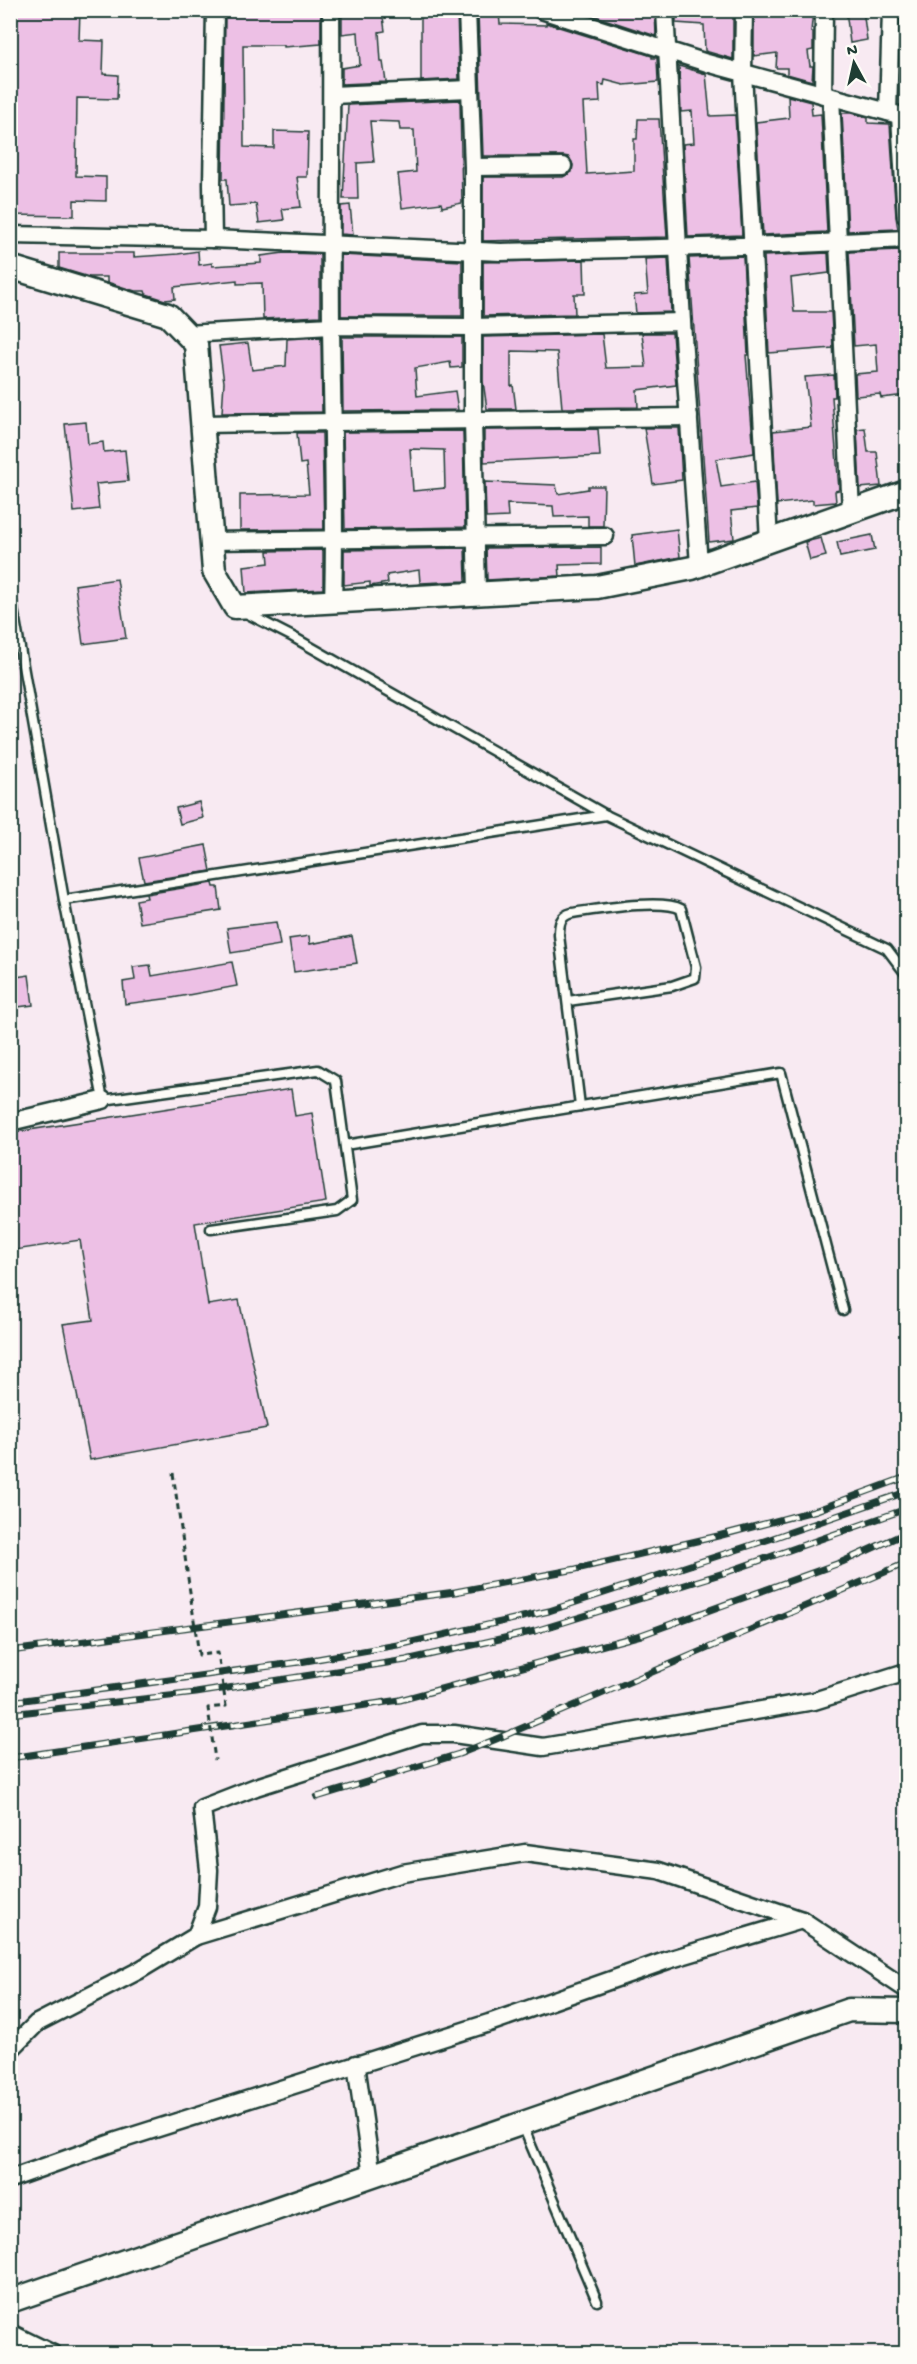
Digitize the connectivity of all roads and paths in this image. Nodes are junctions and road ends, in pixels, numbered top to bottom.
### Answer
1 (215, 10) edge
2 (331, 10) edge
3 (467, 10) edge
4 (541, 10) edge
5 (665, 10) edge
6 (744, 10) edge
7 (824, 10) edge
8 (891, 10) edge
9 (586, 18) edge
10 (667, 50) junction
11 (743, 73) junction
12 (469, 89) junction
13 (332, 95) junction
14 (827, 96) junction
15 (898, 115) edge
16 (563, 166) dead end
17 (473, 167) junction
18 (906, 216) edge
19 (10, 235) edge
20 (213, 238) junction
21 (906, 239) edge
22 (838, 242) junction
23 (330, 244) junction
24 (752, 246) junction
25 (676, 247) junction
26 (472, 250) junction
27 (10, 267) edge
28 (682, 322) junction
29 (331, 326) junction
30 (472, 327) junction
31 (186, 334) junction
32 (689, 417) junction
33 (473, 420) junction
34 (333, 422) junction
35 (202, 424) junction
36 (906, 492) edge
37 (851, 512) junction
38 (605, 536) dead end
39 (476, 537) junction
40 (335, 539) junction
41 (769, 540) junction
42 (211, 541) junction
43 (699, 565) junction
44 (10, 591) edge
45 (477, 594) junction
46 (333, 602) junction
47 (235, 607) junction
48 (606, 815) junction
49 (64, 900) junction
50 (906, 974) edge
51 (568, 1001) junction
52 (103, 1100) junction
53 (580, 1106) junction
54 (10, 1122) edge
55 (345, 1145) junction
56 (211, 1229) dead end
57 (843, 1310) dead end
58 (173, 1473) dead end
59 (906, 1672) edge
60 (215, 1760) dead end
61 (802, 1920) junction
62 (196, 1936) junction
63 (906, 1989) edge
64 (906, 2011) edge
65 (10, 2050) edge
66 (356, 2064) junction
67 (522, 2124) junction
68 (372, 2176) junction
69 (10, 2179) edge
70 (10, 2301) edge
71 (597, 2301) dead end
72 (10, 2333) edge
73 (53, 2354) edge

1 - 20 street
2 - 13 street
3 - 12 street
4 - 9 street
5 - 10 street
6 - 11 street
7 - 14 street
8 - 15 street
9 - 10 street
10 - 11 street
10 - 25 street
11 - 14 street
11 - 24 street
12 - 13 street
12 - 17 street
13 - 23 street
14 - 15 street
14 - 22 street
15 - 18 street
16 - 17 street
17 - 26 street
19 - 20 street
20 - 23 street
21 - 22 street
22 - 24 street
22 - 37 street
23 - 26 street
23 - 29 street
24 - 25 street
24 - 41 street
25 - 26 street
25 - 28 street
26 - 30 street
27 - 31 street
28 - 30 street
28 - 32 street
29 - 30 street
29 - 31 street
29 - 34 street
30 - 33 street
31 - 35 street
32 - 33 street
32 - 43 street
33 - 34 street
33 - 39 street
34 - 35 street
34 - 40 street
35 - 42 street
36 - 37 street
37 - 41 street
38 - 39 street
39 - 40 street
39 - 45 street
40 - 42 street
40 - 46 street
41 - 43 street
42 - 47 street
43 - 45 street
44 - 49 lane
45 - 46 street
46 - 47 street
47 - 48 lane
48 - 49 lane
48 - 50 lane
49 - 52 lane
51 - 51 lane
51 - 53 lane
52 - 54 street
52 - 55 lane
53 - 55 lane
53 - 57 lane
55 - 56 lane
58 - 60 path, bridge
59 - 62 street
61 - 62 street
61 - 63 street
61 - 66 street
62 - 65 street
64 - 67 street
66 - 68 street
66 - 69 street
67 - 68 street
67 - 71 lane
68 - 70 street
72 - 73 street

